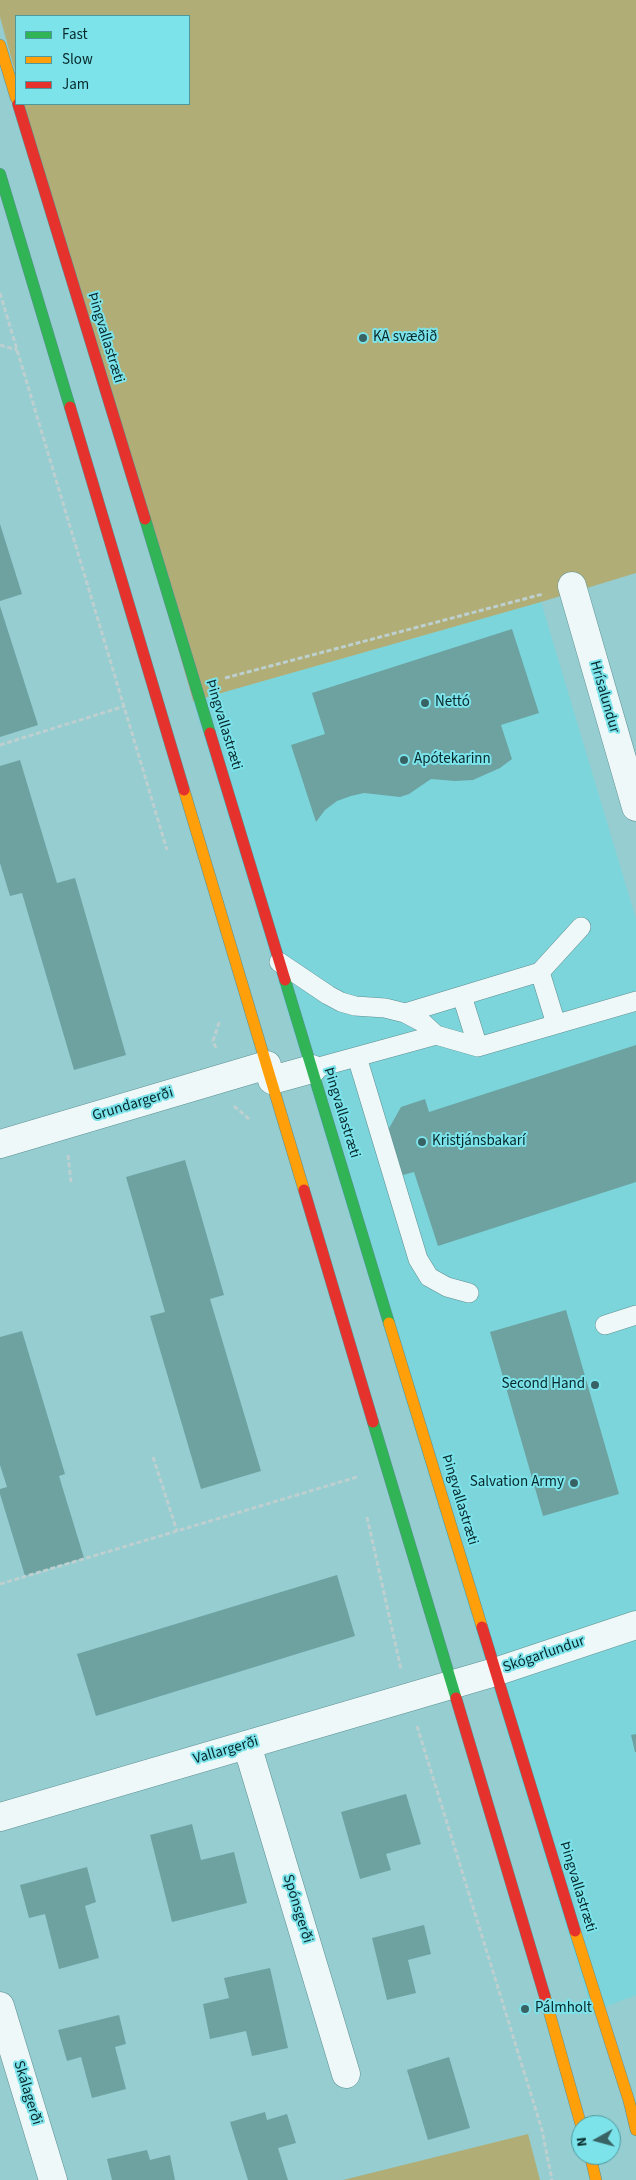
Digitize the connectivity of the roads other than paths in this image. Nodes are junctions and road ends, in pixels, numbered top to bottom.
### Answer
1 (0, 45) edge
2 (15, 95) edge
3 (18, 105) edge
4 (0, 174) edge
5 (572, 586) road end
6 (636, 807) edge
7 (581, 927) dead end
8 (279, 962) junction
9 (540, 972) junction
10 (462, 996) junction
11 (636, 1001) edge
12 (405, 1013) junction
13 (556, 1024) junction
14 (436, 1036) junction
15 (478, 1047) junction
16 (357, 1057) junction
17 (312, 1069) junction
18 (269, 1073) junction
19 (0, 1144) edge
20 (470, 1293) dead end
21 (636, 1315) edge
22 (605, 1325) dead end
23 (636, 1625) edge
24 (496, 1672) junction
25 (452, 1683) junction
26 (247, 1745) junction
27 (0, 1816) edge
28 (0, 2006) edge
29 (346, 2074) dead end
30 (579, 2115) edge
31 (636, 2130) edge
32 (592, 2165) edge
33 (54, 2180) edge
34 (596, 2180) edge

1 - 2 main road
3 - 8 main road, Þingvallastræti
4 - 18 main road
5 - 6 street, Hrísalundur
7 - 9 lane
8 - 12 lane
8 - 17 main road, Þingvallastræti
9 - 10 lane
9 - 13 lane
10 - 12 lane
10 - 15 lane
11 - 13 lane
12 - 14 lane
13 - 15 lane
14 - 15 lane
14 - 16 lane
16 - 17 lane
16 - 20 lane
17 - 18 street, Grundargerði
17 - 24 main road, Þingvallastræti
18 - 19 street, Grundargerði
18 - 25 main road
21 - 22 lane
23 - 24 street, Skógarlundur
24 - 25 street, Skógarlundur
24 - 31 main road, Þingvallastræti
25 - 26 street, Vallargerði
25 - 30 main road
26 - 27 street, Vallargerði
26 - 29 street, Spónsgerði
28 - 33 street, Skálagerði
32 - 34 main road

